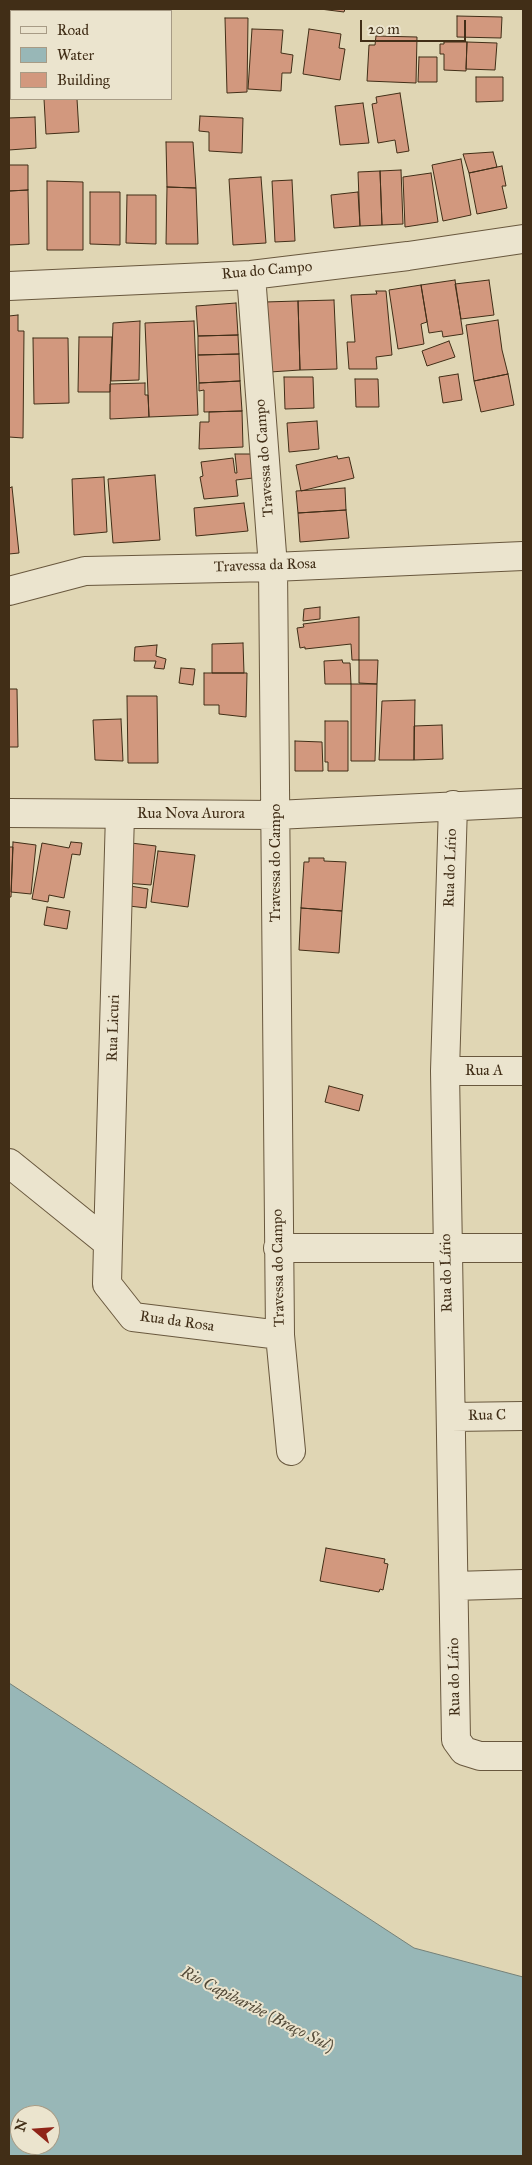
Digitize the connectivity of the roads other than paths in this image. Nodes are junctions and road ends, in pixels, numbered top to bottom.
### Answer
1 (523, 238) edge
2 (251, 274) junction
3 (9, 286) edge
4 (523, 556) edge
5 (273, 567) junction
6 (9, 591) edge
7 (523, 803) edge
8 (453, 805) junction
9 (9, 813) edge
10 (120, 814) junction
11 (276, 814) junction
12 (445, 1071) junction
13 (523, 1071) edge
14 (9, 1162) edge
15 (108, 1243) junction
16 (278, 1248) junction
17 (523, 1248) edge
18 (447, 1249) junction
19 (280, 1335) junction
20 (523, 1416) edge
21 (451, 1417) junction
22 (291, 1451) dead end
23 (523, 1584) edge
24 (454, 1586) junction
25 (523, 1756) edge

1 - 2 street, Rua do Campo
2 - 3 street, Rua do Campo
2 - 5 street, Travessa do Campo
4 - 5 street, Travessa da Rosa
5 - 6 street, Travessa da Rosa
5 - 11 street, Travessa do Campo
7 - 8 street, Rua Nova Aurora
8 - 11 street, Rua Nova Aurora
8 - 12 street, Rua do Lírio
9 - 10 street, Rua Nova Aurora
10 - 11 street, Rua Nova Aurora
10 - 15 street, Rua Licuri
11 - 16 street, Travessa do Campo
12 - 13 street, Rua A
12 - 18 street, Rua do Lírio
14 - 15 street
15 - 19 street, Rua da Rosa
16 - 18 street
16 - 19 street, Travessa do Campo
17 - 18 street
18 - 21 street, Rua do Lírio
19 - 22 street, Travessa do Campo
20 - 21 street, Rua C
21 - 24 street, Rua do Lírio
23 - 24 street
24 - 25 street, Rua do Lírio

